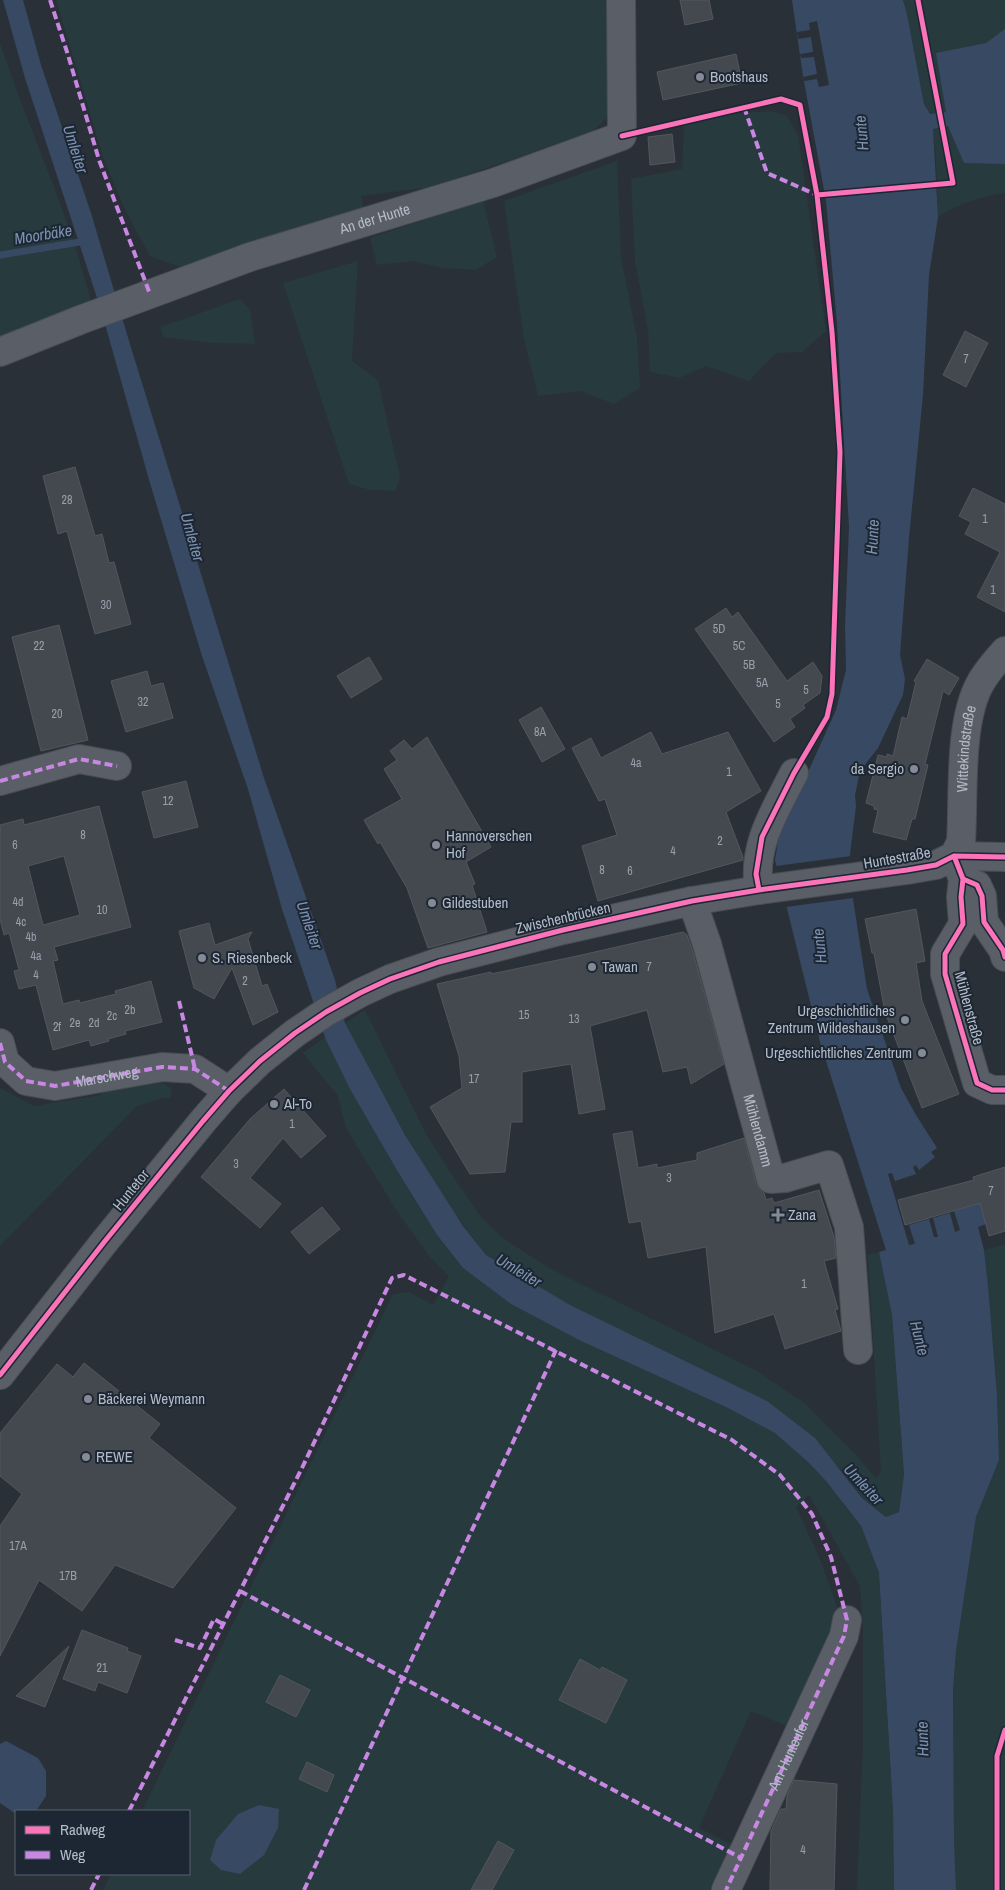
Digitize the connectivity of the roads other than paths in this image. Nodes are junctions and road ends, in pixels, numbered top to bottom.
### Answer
1 (621, 0) edge
2 (0, 352) edge
3 (1005, 651) edge
4 (117, 766) dead end
5 (794, 773) dead end
6 (0, 780) edge
7 (1005, 857) edge
8 (958, 868) junction
9 (852, 878) joint
10 (770, 888) junction
11 (692, 902) junction
12 (1005, 958) edge
13 (295, 1033) joint
14 (0, 1043) edge
15 (1005, 1090) edge
16 (229, 1091) junction
17 (858, 1350) dead end
18 (0, 1375) edge
19 (847, 1620) dead end
20 (726, 1890) edge

1 - 2 street, An der Hunte
3 - 8 street, Wittekindstraße
4 - 6 street
5 - 10 street
7 - 8 street, Huntestraße
8 - 9 street, Huntestraße
8 - 12 street
8 - 15 street, Mühlenstraße
9 - 10 street, Zwischenbrücken
10 - 11 street, Zwischenbrücken
11 - 13 street, Zwischenbrücken
11 - 17 street, Mühlendamm
13 - 16 street, Huntetor
14 - 16 street, Marschweg
16 - 18 street, Huntetor
19 - 20 street, Am Hunteufer

